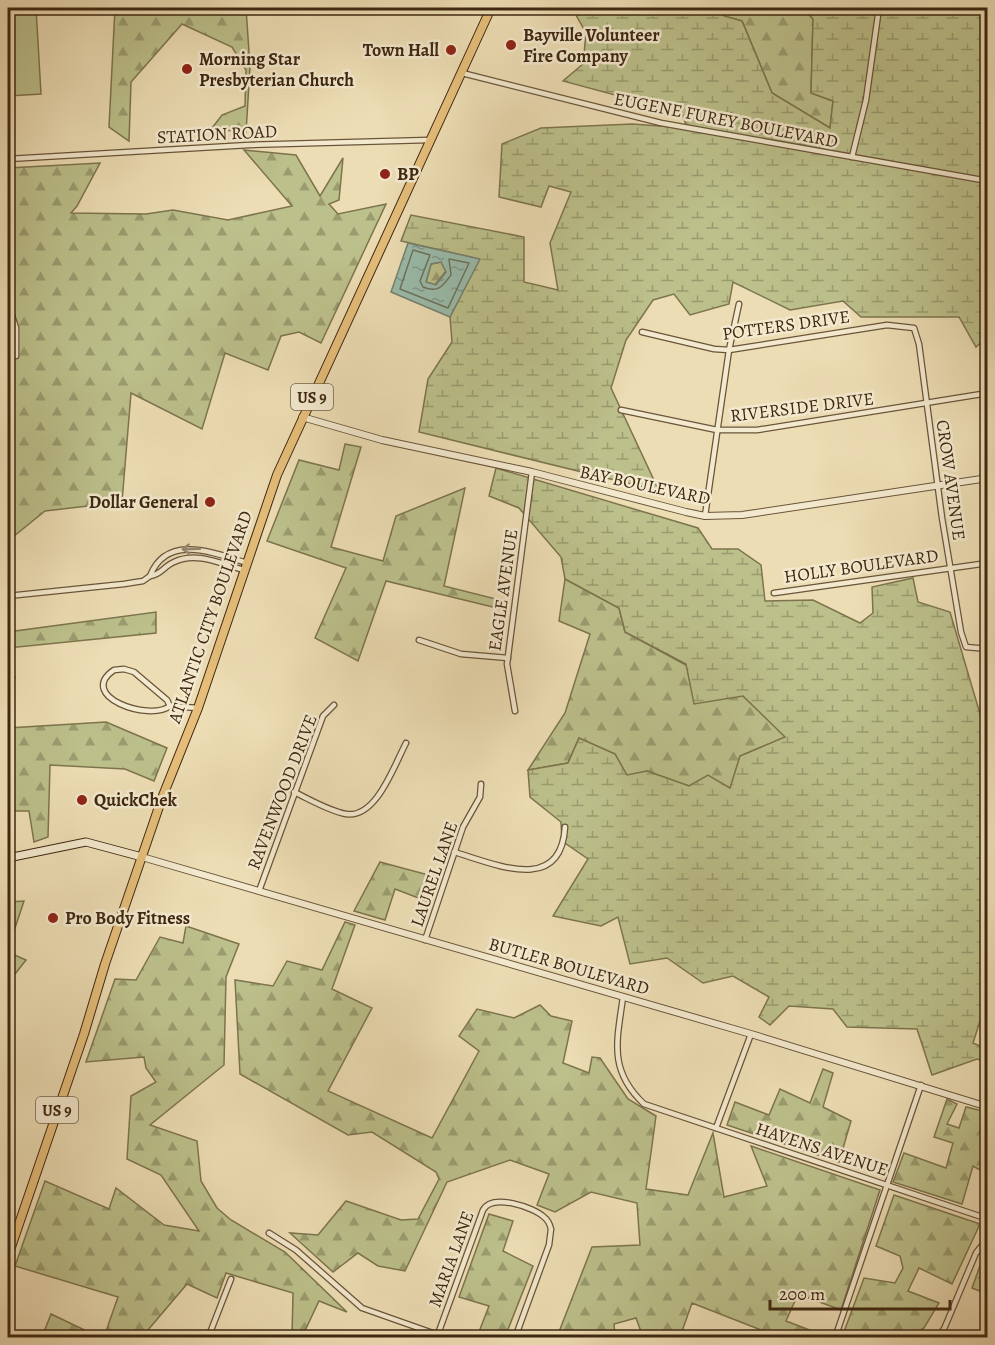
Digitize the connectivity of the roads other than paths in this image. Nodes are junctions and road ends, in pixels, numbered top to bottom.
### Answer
1 (490, 8) edge
2 (879, 8) edge
3 (462, 74) junction
4 (429, 140) junction
5 (852, 157) junction
6 (8, 159) edge
7 (987, 181) edge
8 (8, 303) edge
9 (739, 304) dead end
10 (900, 325) joint
11 (642, 332) dead end
12 (729, 350) junction
13 (16, 356) dead end
14 (987, 393) edge
15 (927, 403) junction
16 (621, 410) dead end
17 (302, 417) junction
18 (717, 430) junction
19 (532, 472) junction
20 (987, 478) edge
21 (938, 485) junction
22 (705, 516) junction
23 (987, 563) edge
24 (245, 567) junction
25 (950, 567) junction
26 (150, 576) junction
27 (774, 593) dead end
28 (8, 596) edge
29 (419, 640) dead end
30 (987, 649) edge
31 (508, 658) junction
32 (333, 705) dead end
33 (170, 706) junction
34 (198, 708) junction
35 (515, 711) dead end
36 (406, 743) dead end
37 (481, 784) dead end
38 (294, 792) junction
39 (565, 827) dead end
40 (454, 852) junction
41 (142, 856) junction
42 (8, 858) edge
43 (259, 891) junction
44 (425, 940) junction
45 (623, 997) junction
46 (751, 1034) junction
47 (921, 1085) junction
48 (987, 1107) edge
49 (716, 1128) junction
50 (888, 1184) junction
51 (987, 1219) edge
52 (269, 1233) dead end
53 (987, 1238) edge
54 (8, 1256) edge
55 (231, 1279) dead end
56 (438, 1334) junction
57 (207, 1338) edge
58 (447, 1338) edge
59 (514, 1338) edge
60 (835, 1338) edge
61 (937, 1338) edge

1 - 3 highway, ATLANTIC CITY BOULEVARD / US 9
2 - 5 street
3 - 4 highway, ATLANTIC CITY BOULEVARD / US 9
3 - 5 street, EUGENE FUREY BOULEVARD
4 - 6 street, STATION ROAD
4 - 17 highway, ATLANTIC CITY BOULEVARD / US 9
5 - 7 street, EUGENE FUREY BOULEVARD
8 - 13 street
9 - 12 street
10 - 12 street, POTTERS DRIVE
10 - 15 street, CROW AVENUE
11 - 12 street, POTTERS DRIVE
12 - 18 street
14 - 15 street, RIVERSIDE DRIVE
15 - 18 street, RIVERSIDE DRIVE
15 - 21 street, CROW AVENUE
16 - 18 street, RIVERSIDE DRIVE
17 - 19 street, BAY BOULEVARD
17 - 24 highway, ATLANTIC CITY BOULEVARD / US 9
18 - 22 street
19 - 22 street, BAY BOULEVARD
19 - 31 street, EAGLE AVENUE
20 - 21 street, BAY BOULEVARD
21 - 22 street, BAY BOULEVARD
21 - 25 street, CROW AVENUE
23 - 25 street, HOLLY BOULEVARD
24 - 26 street
24 -> 26 street
24 - 34 highway, ATLANTIC CITY BOULEVARD / US 9
25 - 27 street, HOLLY BOULEVARD
25 - 30 street, CROW AVENUE
26 - 28 street
29 - 31 street
31 - 35 street, EAGLE AVENUE
32 - 38 street, RAVENWOOD DRIVE
33 - 33 street
33 - 34 street
34 - 41 highway, ATLANTIC CITY BOULEVARD / US 9
36 - 38 street
37 - 40 street, LAUREL LANE
38 - 43 street, RAVENWOOD DRIVE
39 - 40 street
40 - 44 street, LAUREL LANE
41 - 42 main road
41 - 43 street, BUTLER BOULEVARD
41 - 54 highway, ATLANTIC CITY BOULEVARD / US 9
43 - 44 street, BUTLER BOULEVARD
44 - 45 street, BUTLER BOULEVARD
45 - 46 street, BUTLER BOULEVARD
45 - 49 street, HAVENS AVENUE
46 - 47 street, BUTLER BOULEVARD
46 - 49 street
47 - 48 street, BUTLER BOULEVARD
47 - 50 street
49 - 50 street, HAVENS AVENUE
50 - 51 street, HAVENS AVENUE
50 - 60 street
52 - 56 street
53 - 61 street
55 - 57 street
56 - 58 street
56 - 59 street, MARIA LANE

